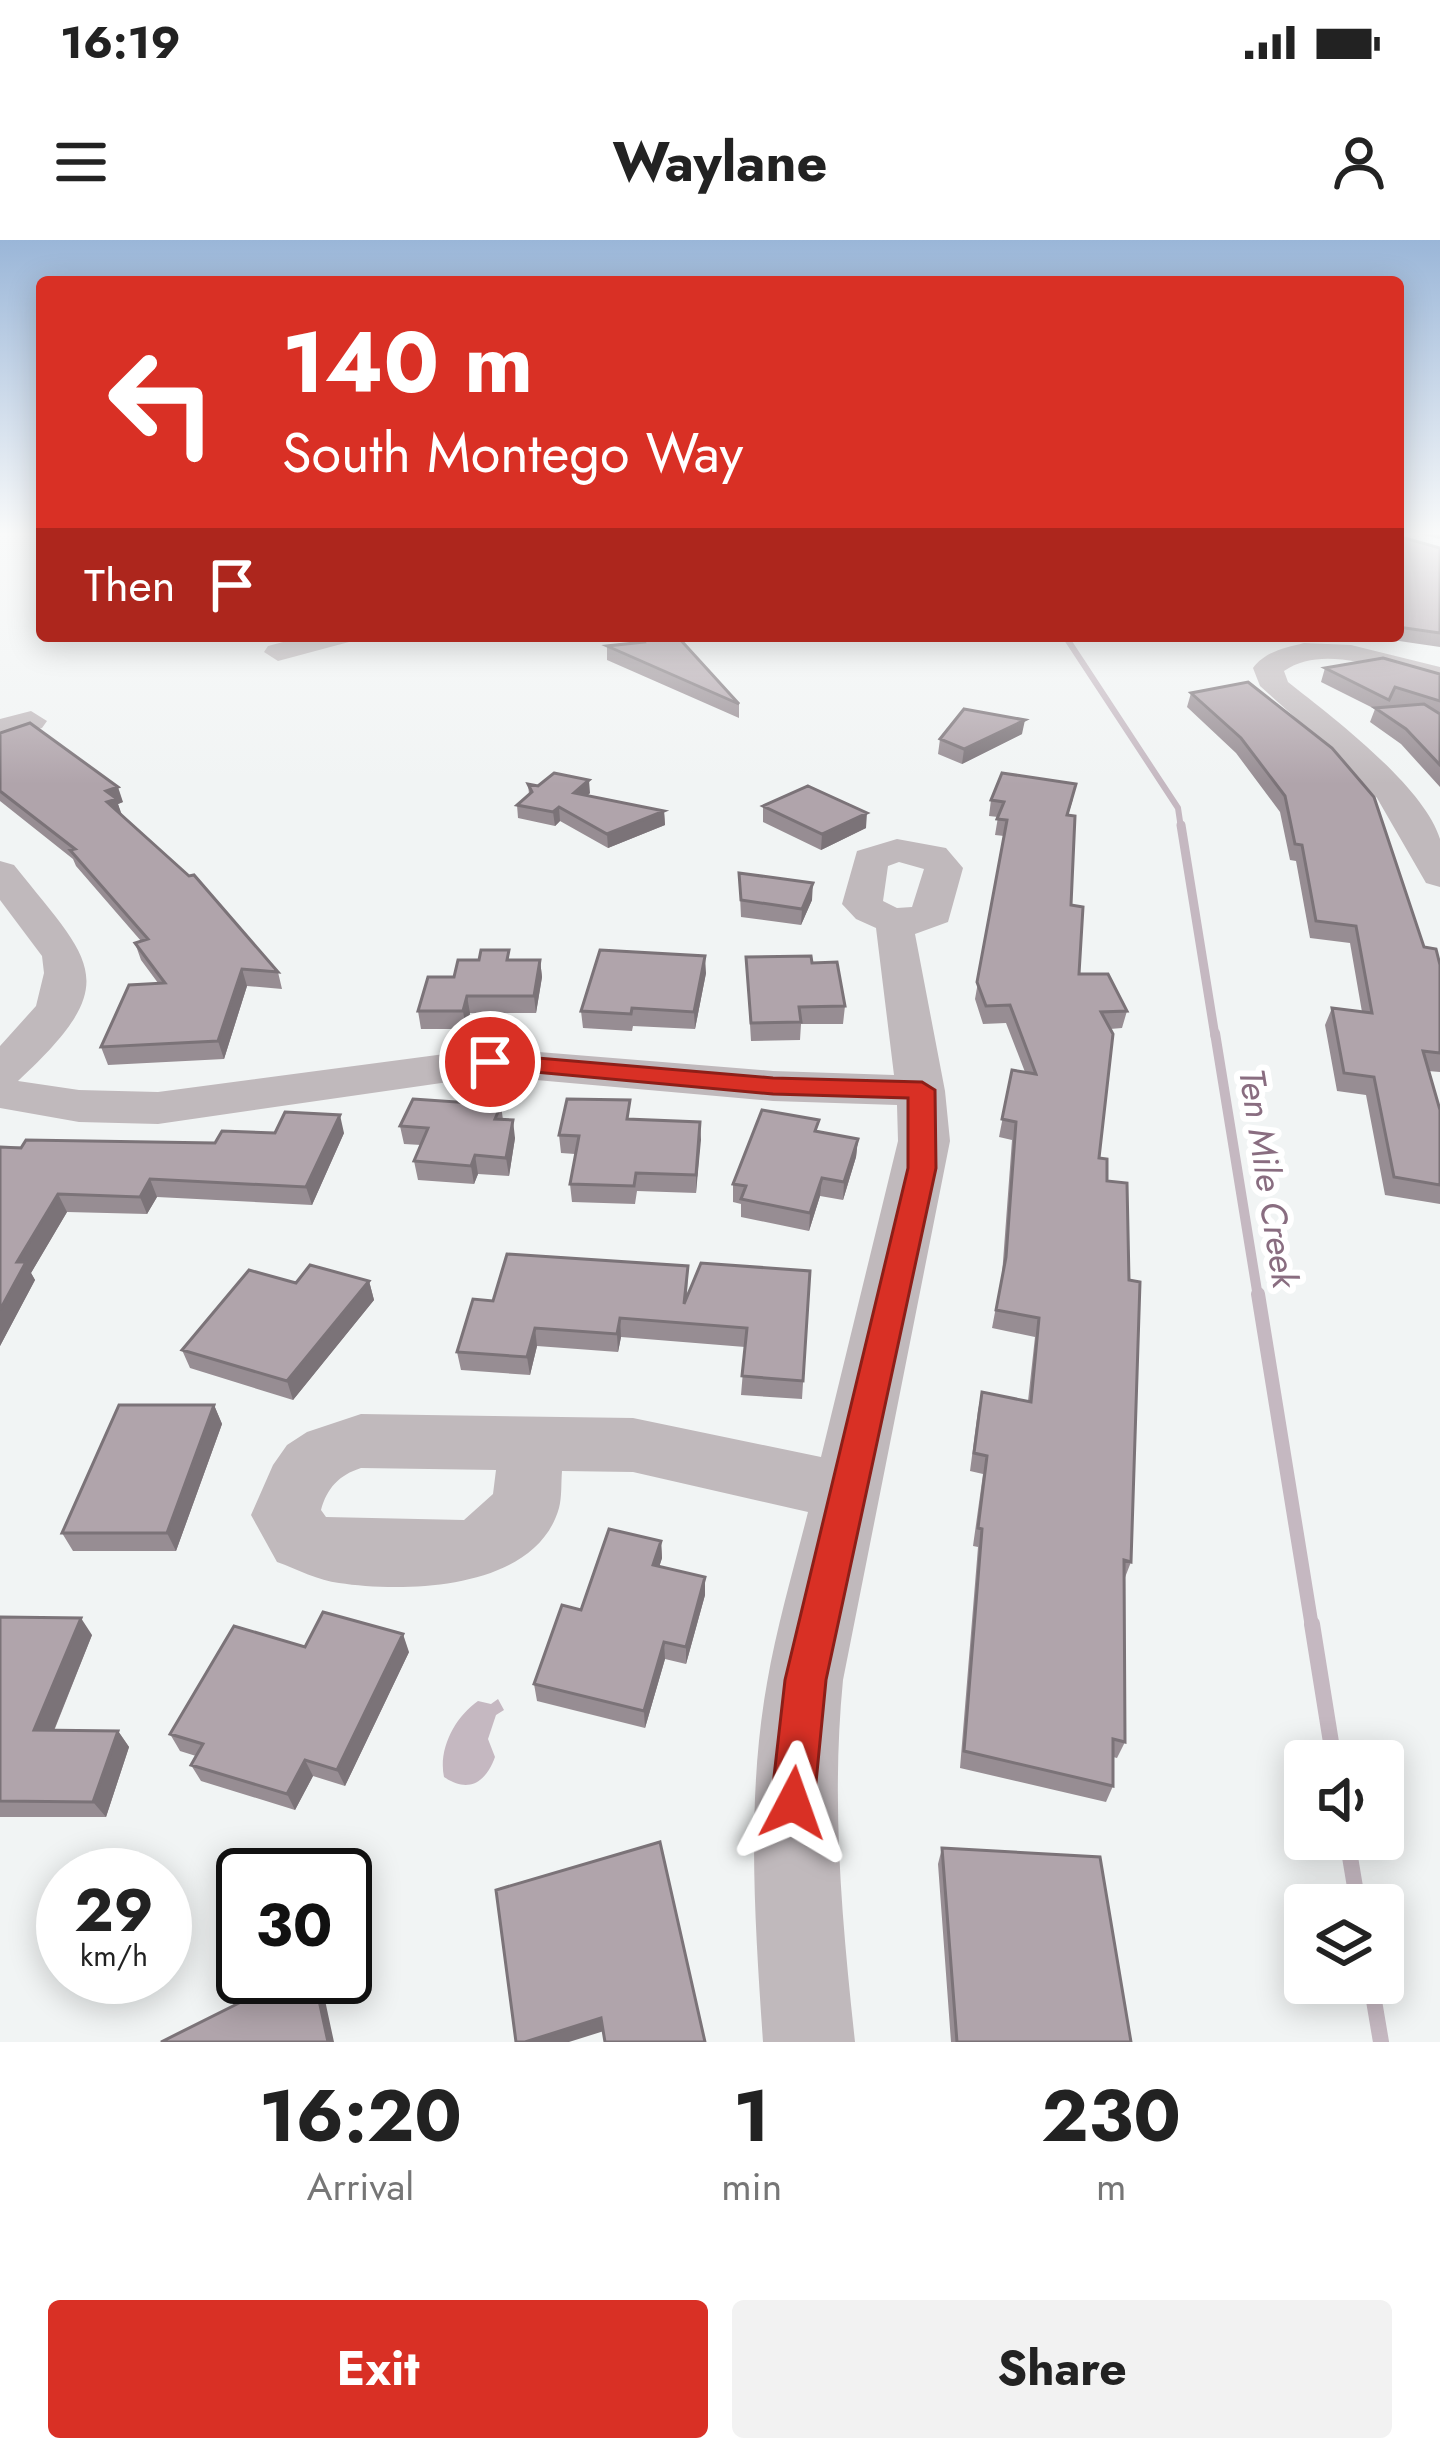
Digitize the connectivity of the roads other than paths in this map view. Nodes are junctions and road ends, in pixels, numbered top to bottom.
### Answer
1 (316, 642) edge
2 (278, 652) dead end
3 (1440, 676) edge
4 (0, 873) edge
5 (1440, 875) edge
6 (899, 921) dead end
7 (0, 1071) edge
8 (922, 1090) junction
9 (0, 1093) edge
10 (532, 1445) dead end
11 (848, 1492) junction
12 (808, 2042) edge

1 - 2 street
3 - 5 street
4 - 7 street
6 - 8 street
8 - 9 street
8 - 11 street
10 - 11 street
11 - 12 street

